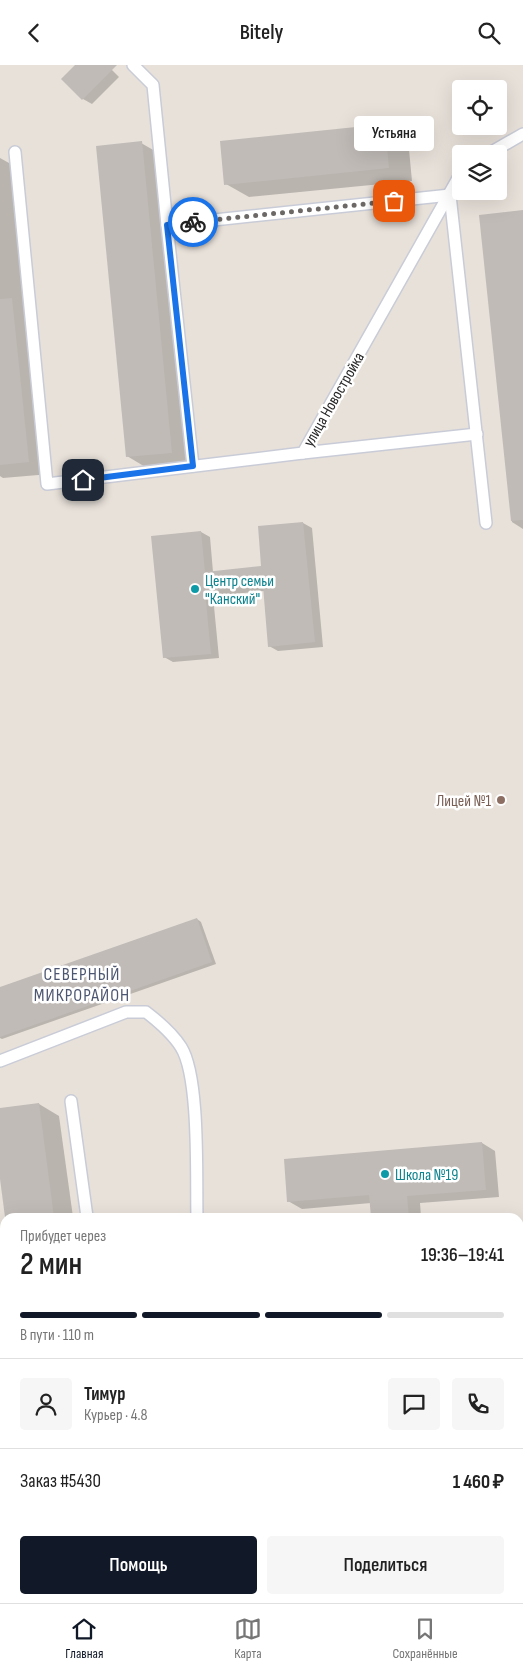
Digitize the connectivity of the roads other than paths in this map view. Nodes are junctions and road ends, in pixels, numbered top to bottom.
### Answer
1 (134, 65) edge
2 (523, 134) edge
3 (504, 145) edge
4 (15, 152) dead end
5 (452, 191) edge
6 (450, 195) junction
7 (167, 225) junction
8 (477, 434) junction
9 (303, 453) junction
10 (193, 466) junction
11 (486, 523) dead end
12 (0, 1061) edge
13 (71, 1101) dead end
14 (86, 1213) edge
15 (197, 1213) edge

1 - 7 lane
2 - 3 lane
4 - 10 lane, улица Новостройка
5 - 6 lane, улица Новостройка
6 - 7 lane
6 - 8 lane
6 - 9 lane, улица Новостройка
7 - 10 lane
8 - 9 lane
8 - 11 lane
9 - 10 lane, улица Новостройка
12 - 15 lane
13 - 14 lane

